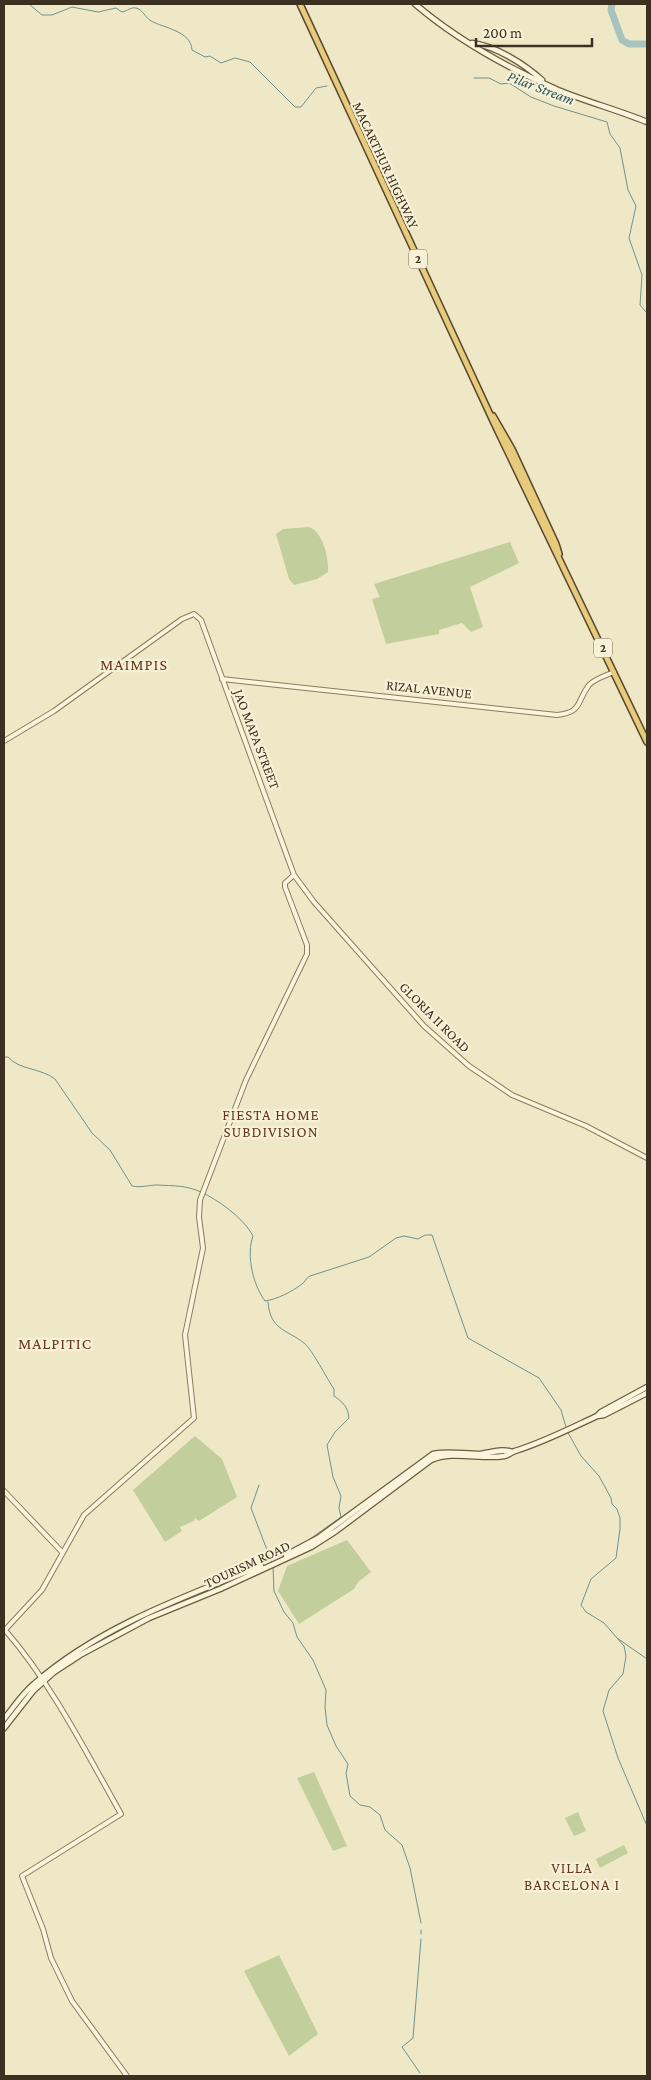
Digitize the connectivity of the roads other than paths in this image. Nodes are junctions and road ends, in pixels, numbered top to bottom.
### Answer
1 (300, 4) edge
2 (415, 4) edge
3 (647, 122) edge
4 (614, 672) junction
5 (222, 679) junction
6 (4, 741) edge
7 (647, 742) edge
8 (294, 875) junction
9 (647, 1158) edge
10 (647, 1387) edge
11 (647, 1393) edge
12 (597, 1416) junction
13 (4, 1491) edge
14 (62, 1552) junction
15 (4, 1630) edge
16 (42, 1680) junction
17 (4, 1719) edge
18 (4, 1728) edge
19 (127, 2076) edge

1 - 4 highway, MACARTHUR HIGHWAY / 2
2 - 3 main road
4 - 5 street, RIZAL AVENUE
4 - 7 highway, MACARTHUR HIGHWAY / 2
5 - 6 street, JAO MAPA STREET
5 - 8 street, JAO MAPA STREET
8 - 9 street, GLORIA II ROAD
8 - 14 street
10 - 12 main road, TOURISM ROAD
11 - 12 main road, TOURISM ROAD
12 - 16 main road, TOURISM ROAD
13 - 14 street
14 - 15 street
15 - 16 street
16 - 17 main road, TOURISM ROAD
16 - 18 main road, TOURISM ROAD
16 - 19 street

